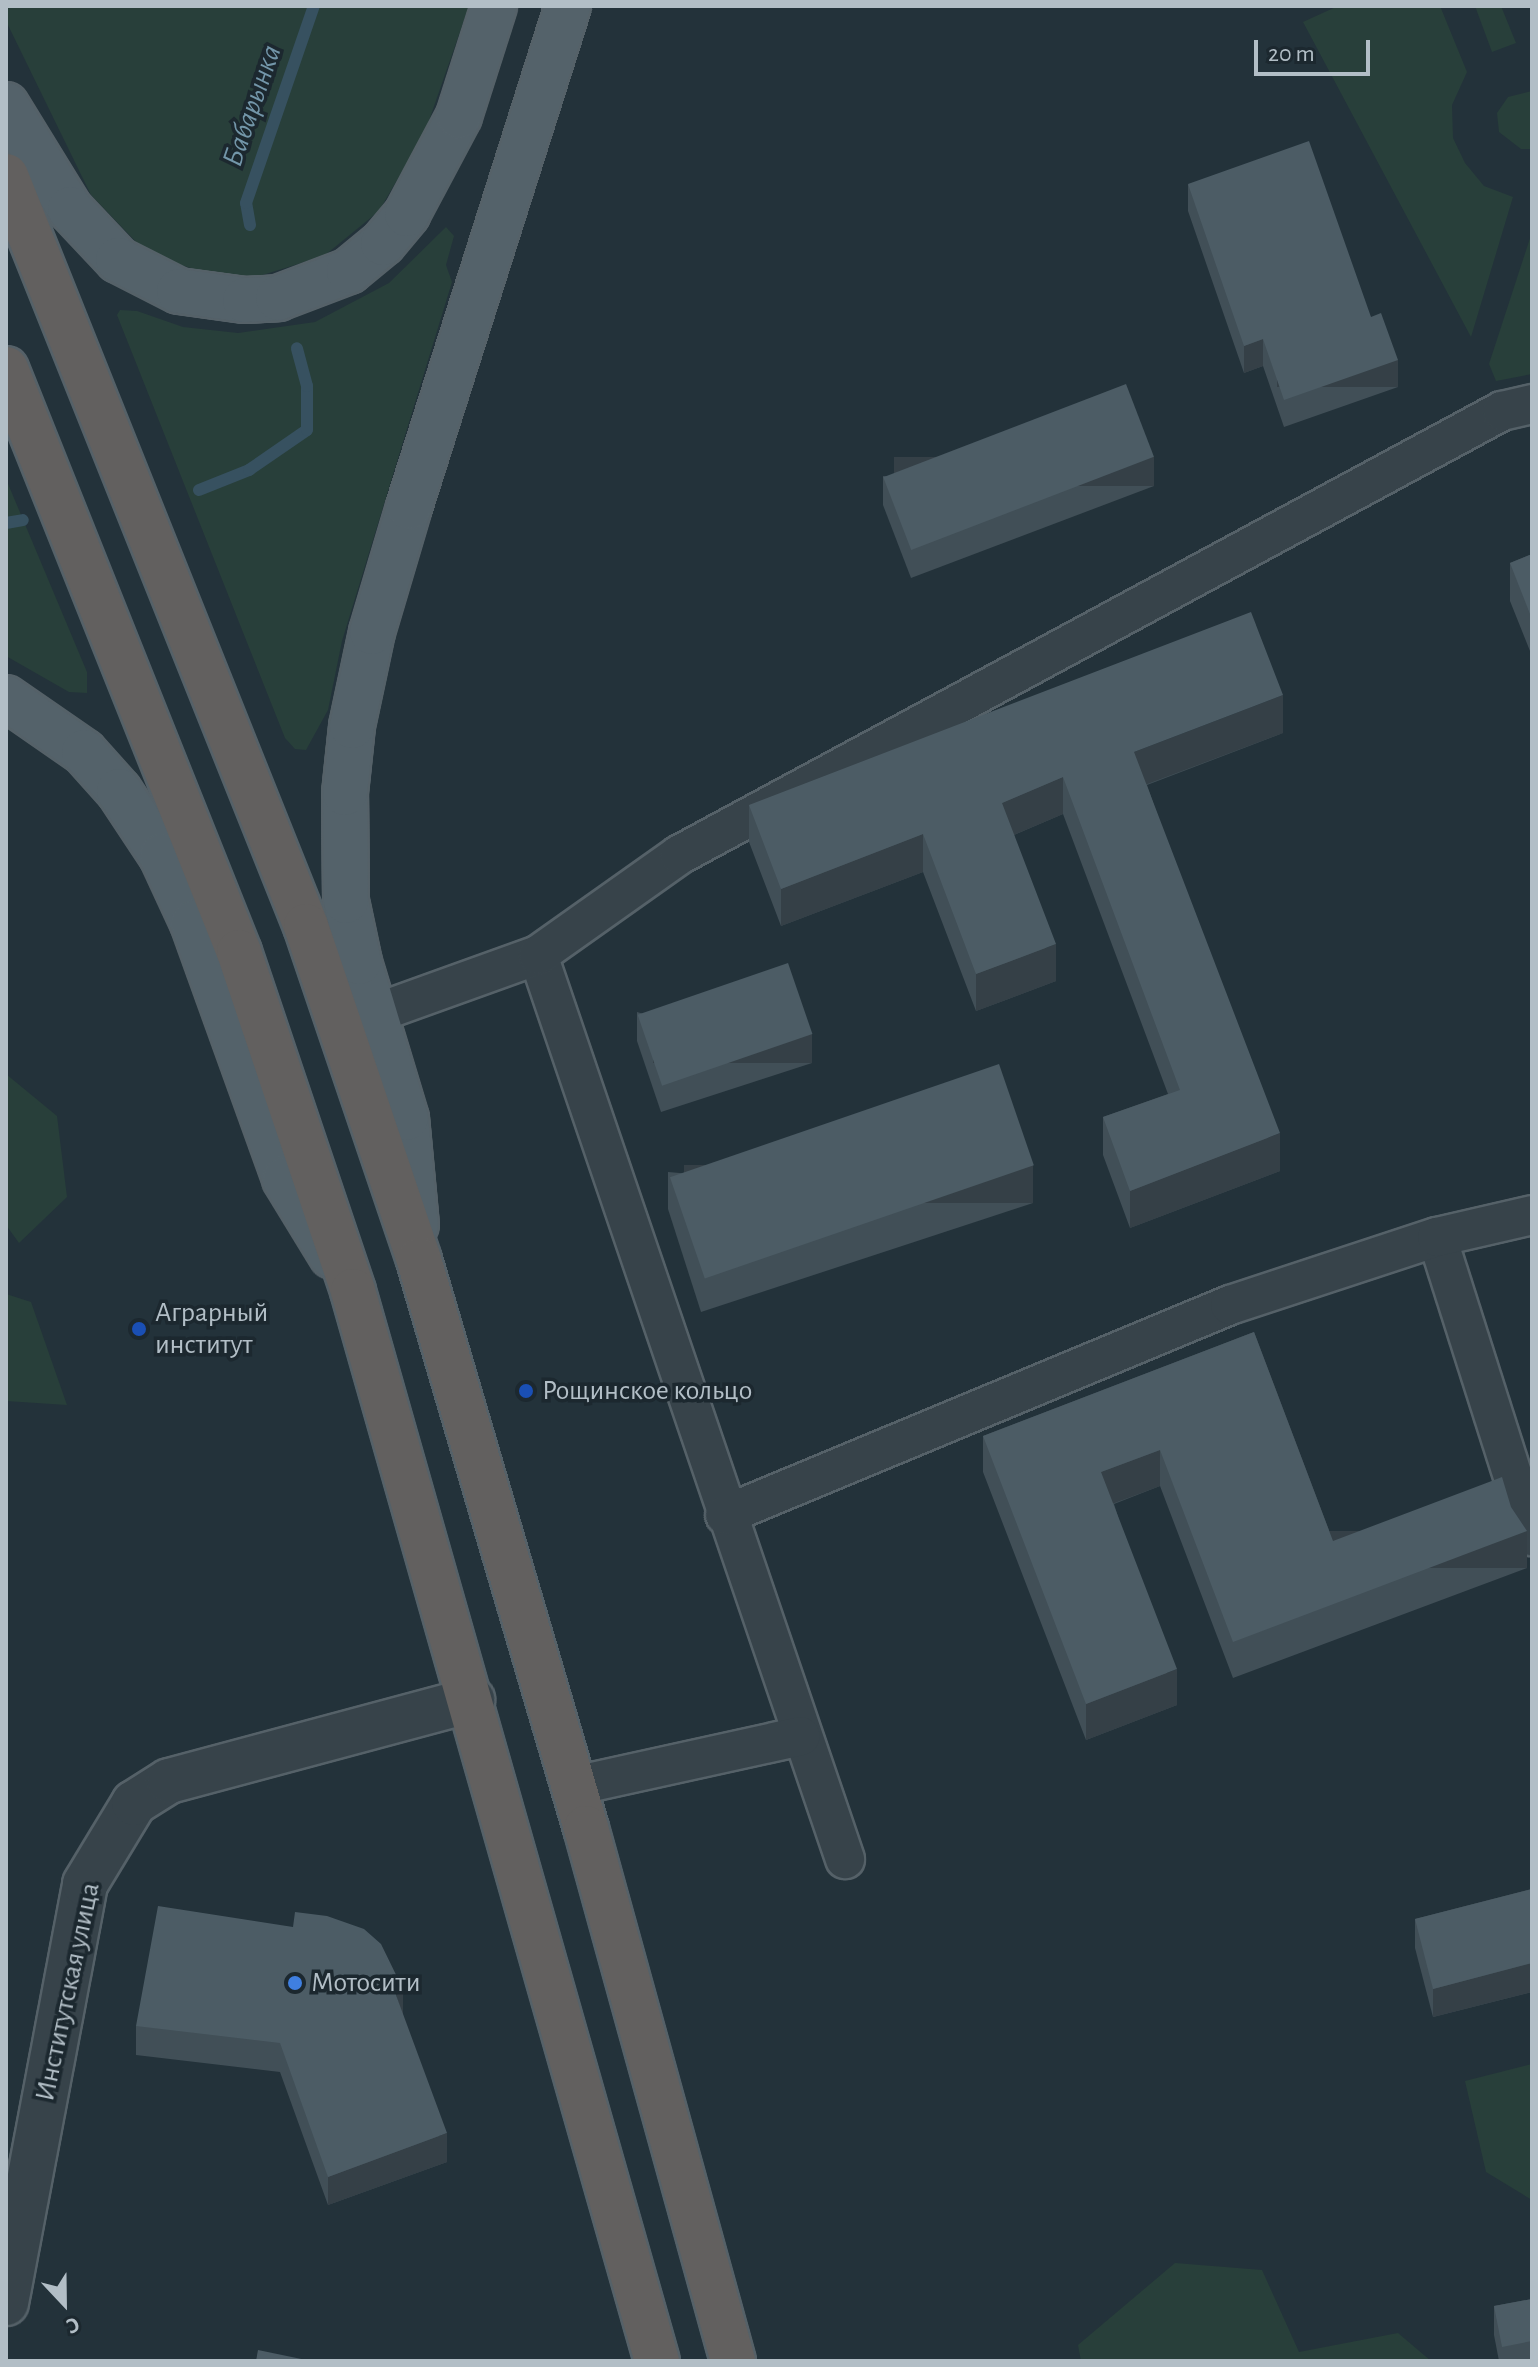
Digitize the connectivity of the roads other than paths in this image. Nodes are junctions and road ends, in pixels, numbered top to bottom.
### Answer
1 (494, 6) edge
2 (568, 6) edge
3 (6, 105) edge
4 (6, 176) edge
5 (6, 369) edge
6 (1532, 404) edge
7 (6, 698) edge
8 (538, 955) junction
9 (374, 1014) junction
10 (1532, 1215) edge
11 (1437, 1237) junction
12 (419, 1260) junction
13 (353, 1291) junction
14 (725, 1515) junction
15 (1532, 1536) edge
16 (472, 1700) junction
17 (801, 1736) junction
18 (574, 1786) junction
19 (845, 1859) dead end
20 (6, 2303) edge
21 (657, 2361) edge
22 (733, 2361) edge

1 - 3 main road
2 - 9 main road
4 - 12 highway
5 - 13 highway
6 - 8 street
7 - 13 main road
8 - 9 street
8 - 14 street
9 - 12 main road
10 - 11 street
11 - 14 street
11 - 15 street
12 - 18 highway
13 - 16 highway
14 - 17 street
16 - 20 street, Институтская улица
16 - 21 highway
17 - 18 street
17 - 19 street
18 - 22 highway

